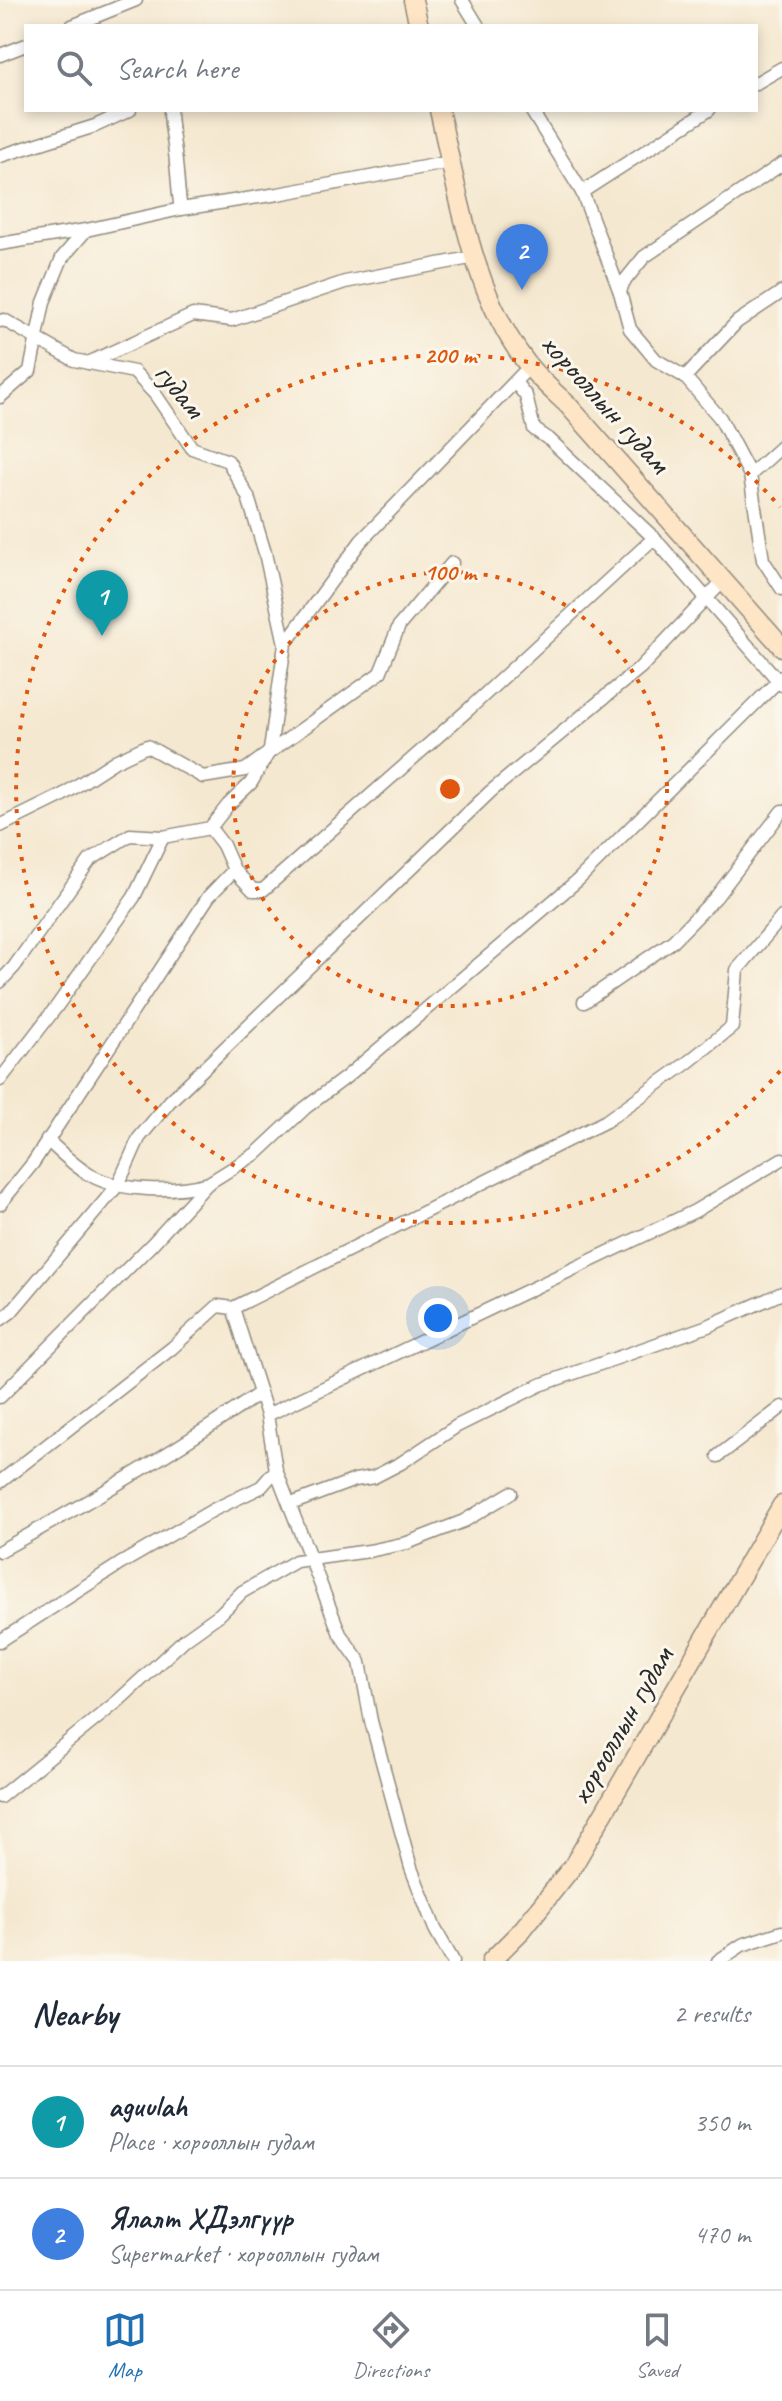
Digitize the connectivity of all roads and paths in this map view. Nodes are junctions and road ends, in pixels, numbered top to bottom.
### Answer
1 (136, 0) edge
2 (413, 0) edge
3 (462, 0) edge
4 (101, 20) edge
5 (419, 24) edge
6 (477, 24) edge
7 (24, 46) edge
8 (0, 55) edge
9 (782, 68) edge
10 (758, 82) edge
11 (126, 112) edge
12 (170, 112) edge
13 (439, 112) edge
14 (532, 112) edge
15 (706, 112) edge
16 (0, 156) edge
17 (451, 162) junction
18 (782, 164) edge
19 (582, 192) junction
20 (181, 209) junction
21 (86, 230) junction
22 (0, 244) edge
23 (475, 257) junction
24 (620, 292) junction
25 (782, 292) edge
26 (0, 321) edge
27 (38, 339) junction
28 (88, 363) junction
29 (529, 367) junction
30 (685, 377) junction
31 (515, 382) junction
32 (0, 397) edge
33 (782, 446) edge
34 (750, 475) junction
35 (654, 538) junction
36 (452, 563) dead end
37 (724, 580) junction
38 (782, 589) edge
39 (708, 598) junction
40 (285, 644) junction
41 (782, 647) edge
42 (781, 681) edge
43 (270, 750) junction
44 (782, 811) edge
45 (0, 826) edge
46 (210, 828) junction
47 (163, 837) junction
48 (234, 870) junction
49 (782, 917) edge
50 (0, 982) edge
51 (584, 1002) dead end
52 (0, 1080) edge
53 (47, 1140) junction
54 (782, 1159) edge
55 (207, 1184) junction
56 (118, 1185) junction
57 (0, 1204) edge
58 (782, 1293) edge
59 (233, 1308) junction
60 (0, 1320) edge
61 (260, 1393) junction
62 (0, 1397) edge
63 (782, 1407) edge
64 (267, 1415) junction
65 (718, 1456) dead end
66 (276, 1470) junction
67 (0, 1482) edge
68 (511, 1493) dead end
69 (291, 1504) junction
70 (782, 1505) edge
71 (0, 1551) edge
72 (309, 1558) junction
73 (0, 1641) edge
74 (0, 1797) edge
75 (782, 1932) edge
76 (453, 1961) edge
77 (491, 1961) edge
78 (718, 1961) edge

1 - 4 street
2 - 5 main road
3 - 6 street
7 - 8 street
9 - 10 street
11 - 16 street
12 - 20 street
13 - 17 main road, хорооллын гудам
14 - 19 street
15 - 19 street
17 - 20 street
17 - 23 main road, хорооллын гудам
18 - 24 street
19 - 24 street
20 - 21 street
21 - 22 street
21 - 27 street
23 - 28 street
23 - 29 main road, хорооллын гудам
24 - 30 street
25 - 30 street
26 - 27 street, гудам
27 - 28 street, гудам
27 - 32 street
28 - 40 street, гудам
29 - 31 street
29 - 37 main road, хорооллын гудам
30 - 34 street
31 - 35 street
31 - 40 street
33 - 34 street
34 - 38 street
35 - 39 street
35 - 48 street
36 - 43 street
37 - 39 street
37 - 41 main road, хорооллын гудам
39 - 42 street
39 - 56 street
40 - 43 street
42 - 55 street
43 - 45 street
43 - 46 street
44 - 51 street
46 - 47 street
46 - 48 street
47 - 50 street
47 - 52 street
48 - 53 street
49 - 59 street
53 - 56 street
53 - 57 street
54 - 64 street
55 - 56 street
55 - 62 street
56 - 60 street
58 - 69 street
59 - 61 street
59 - 67 street
61 - 64 street
61 - 71 street
63 - 65 street
64 - 66 street
66 - 69 street
66 - 73 street
68 - 72 street
69 - 72 street
70 - 77 main road, хорооллын гудам
72 - 74 street
72 - 76 street
75 - 78 street

